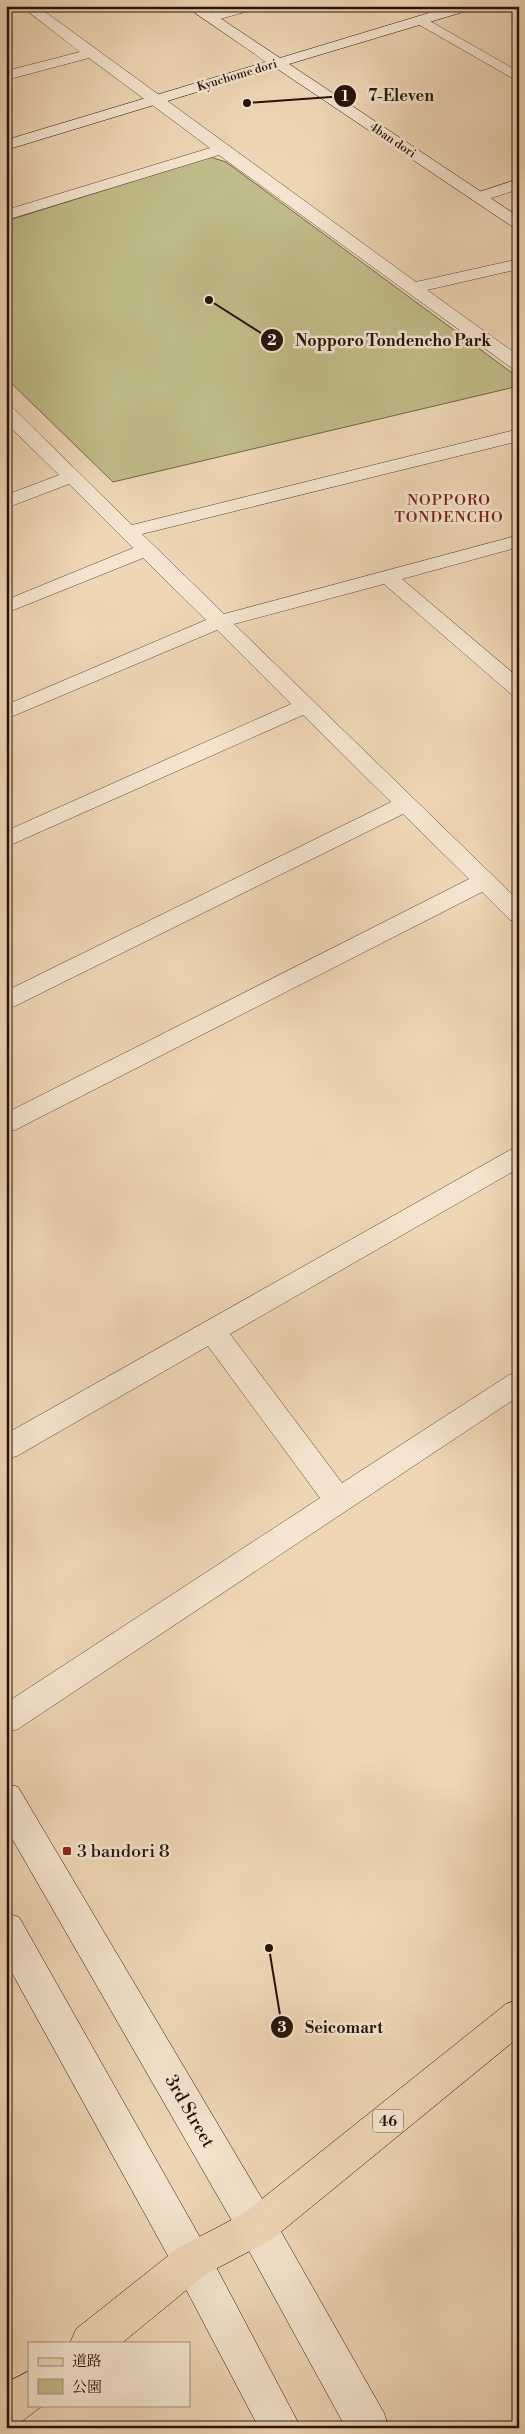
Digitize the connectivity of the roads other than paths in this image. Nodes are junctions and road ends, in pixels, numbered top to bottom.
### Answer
1 (28, 6) edge
2 (192, 6) edge
3 (251, 6) edge
4 (468, 6) edge
5 (209, 18) junction
6 (421, 20) junction
7 (91, 53) junction
8 (277, 63) junction
9 (6, 76) edge
10 (519, 78) edge
11 (154, 100) junction
12 (6, 144) edge
13 (221, 149) junction
14 (519, 184) edge
15 (479, 197) junction
16 (6, 215) edge
17 (519, 224) edge
18 (519, 264) edge
19 (412, 288) junction
20 (519, 366) edge
21 (6, 412) edge
22 (519, 435) edge
23 (71, 477) junction
24 (6, 502) edge
25 (127, 532) junction
26 (519, 541) edge
27 (145, 550) junction
28 (387, 576) junction
29 (6, 607) edge
30 (219, 622) junction
31 (519, 689) edge
32 (305, 706) junction
33 (6, 713) edge
34 (405, 804) junction
35 (6, 840) edge
36 (484, 881) junction
37 (519, 915) edge
38 (6, 1001) edge
39 (6, 1124) edge
40 (519, 1156) edge
41 (212, 1331) junction
42 (519, 1382) edge
43 (6, 1448) edge
44 (339, 1501) junction
45 (6, 1720) edge
46 (6, 1797) edge
47 (6, 1928) edge
48 (519, 2015) edge
49 (257, 2227) junction
50 (192, 2262) junction
51 (91, 2342) edge
52 (28, 2392) edge
53 (6, 2409) edge
54 (281, 2428) edge
55 (369, 2428) edge

1 - 7 street
2 - 5 street, 4ban dori
3 - 5 street
4 - 6 street, Kyuchome dori
5 - 8 street, 4ban dori
6 - 8 street, Kyuchome dori
6 - 10 street
7 - 9 street
7 - 11 street
8 - 11 street, Kyuchome dori
8 - 15 street, 4ban dori
11 - 12 street, Kyuchome dori
11 - 13 street
13 - 16 street
13 - 19 street
14 - 15 street
15 - 17 street, 4ban dori
18 - 19 street
19 - 20 street
21 - 23 street
22 - 25 street
23 - 24 street
23 - 25 street
25 - 27 street
26 - 28 street
27 - 29 street
27 - 30 street
28 - 30 street
28 - 31 street
30 - 32 street
30 - 33 street
32 - 34 street
32 - 35 street
34 - 36 street
34 - 38 street
36 - 37 street
36 - 39 street
40 - 41 street
41 - 43 street
41 - 44 street
42 - 44 street
44 - 45 street
46 - 49 street, 3rd Street
47 - 50 street
48 - 49 main road, 46
49 - 50 main road, 46
49 - 55 street, 3rd Street
50 - 51 main road, 46
50 - 54 street
52 - 53 main road

